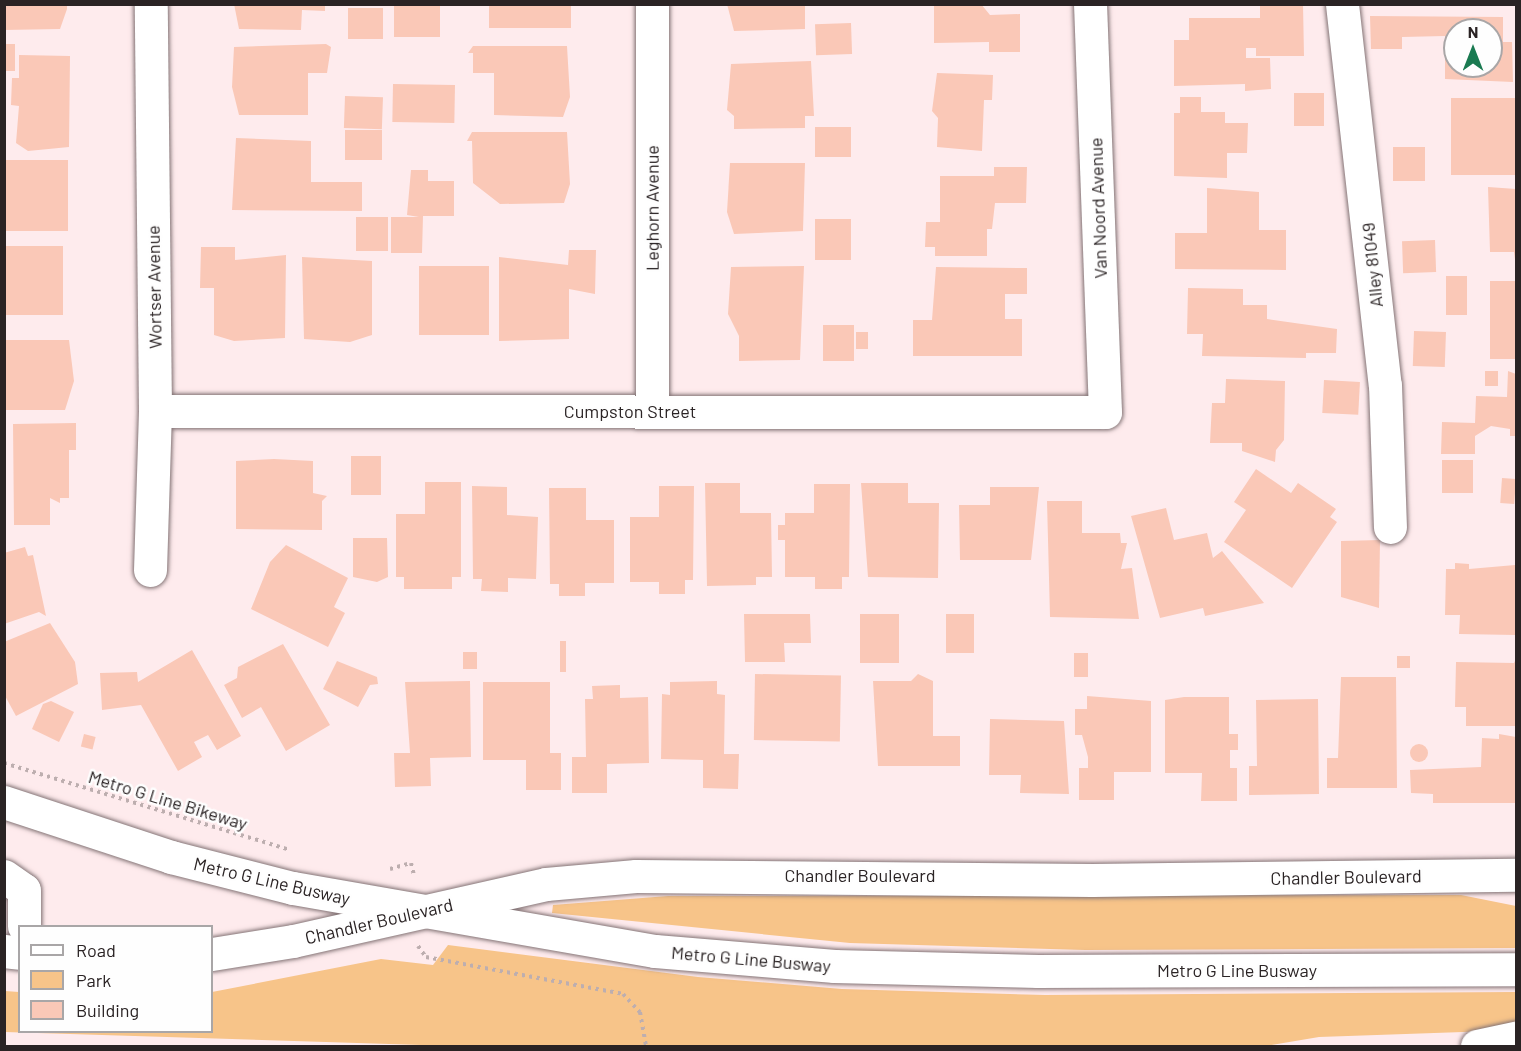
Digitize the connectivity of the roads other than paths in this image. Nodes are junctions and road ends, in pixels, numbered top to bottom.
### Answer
1 (151, 4) edge
2 (652, 4) edge
3 (1090, 4) edge
4 (1342, 4) edge
5 (155, 411) junction
6 (652, 411) junction
7 (1105, 412) joint
8 (1390, 527) dead end
9 (150, 570) dead end
10 (4, 802) edge
11 (1516, 875) edge
12 (4, 876) edge
13 (24, 925) edge
14 (416, 926) junction
15 (213, 954) edge
16 (1516, 969) edge
17 (1516, 1038) edge
18 (1477, 1047) edge

1 - 5 street, Wortser Avenue
2 - 6 street, Leghorn Avenue
3 - 7 street, Van Noord Avenue
4 - 8 street, Alley 81049
5 - 6 street, Cumpston Street
5 - 9 street, Wortser Avenue
6 - 7 street, Cumpston Street
10 - 14 street, Metro G Line Busway
11 - 14 street, Chandler Boulevard
12 - 13 street
14 - 15 street, Chandler Boulevard
14 - 16 street, Metro G Line Busway
17 - 18 street

